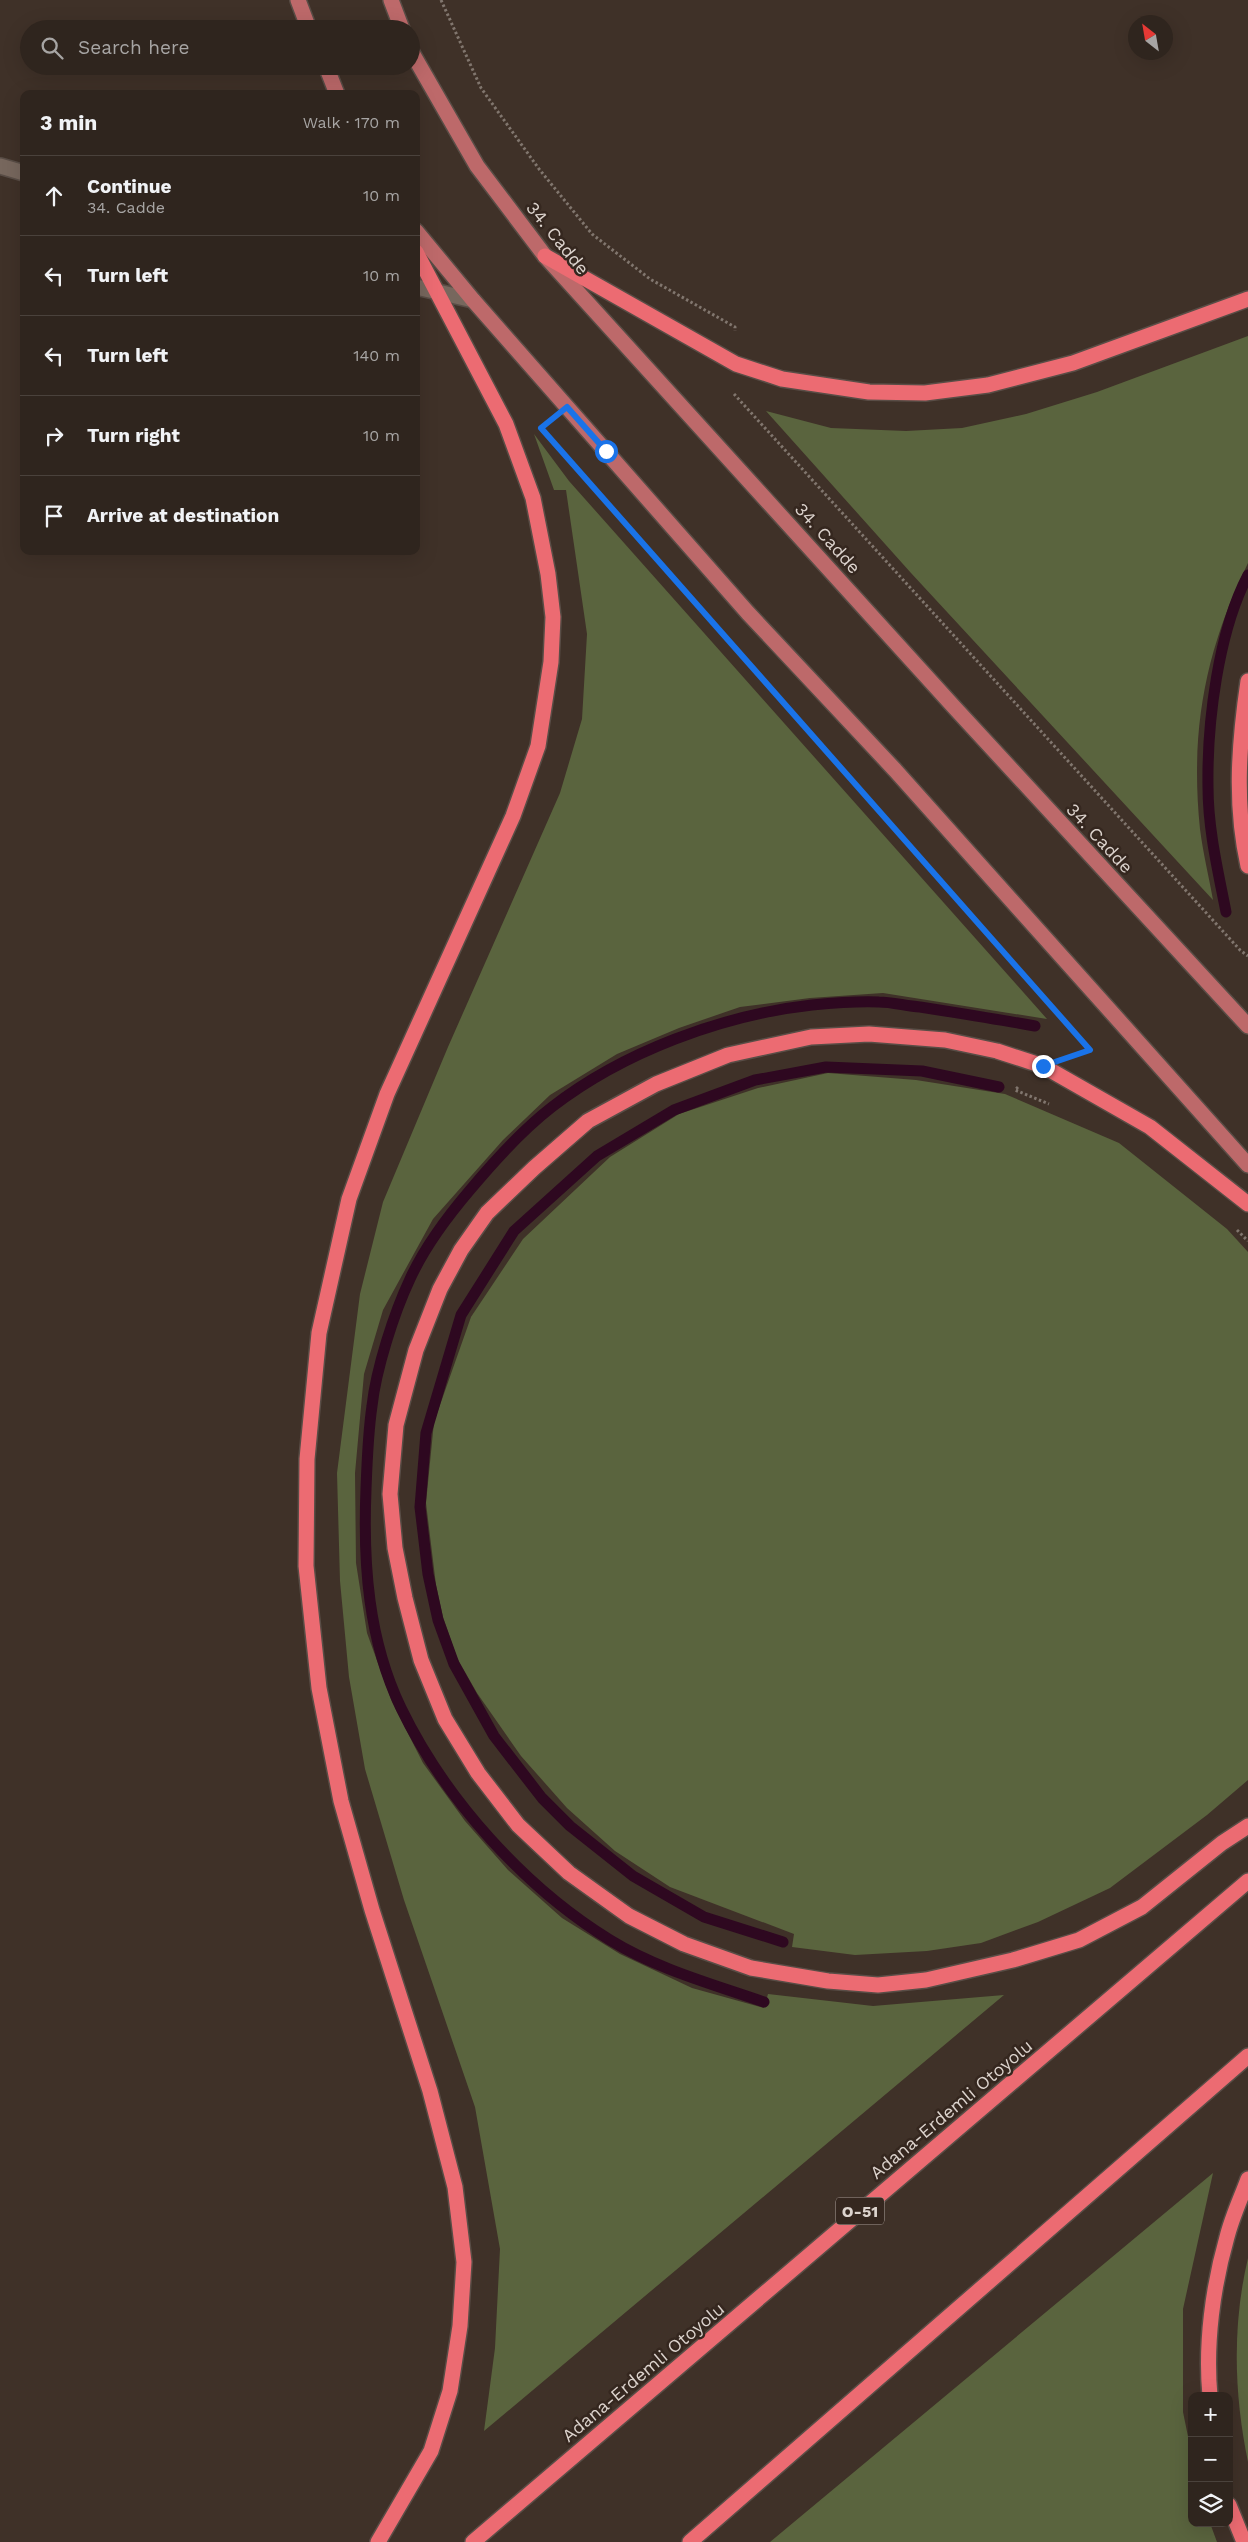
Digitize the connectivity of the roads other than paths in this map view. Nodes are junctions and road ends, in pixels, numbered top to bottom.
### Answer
1 (298, 0) edge
2 (391, 0) edge
3 (306, 20) edge
4 (399, 20) edge
5 (420, 68) edge
6 (330, 75) edge
7 (335, 90) edge
8 (0, 166) edge
9 (20, 172) edge
10 (420, 236) edge
11 (545, 256) junction
12 (420, 260) edge
13 (420, 288) edge
14 (437, 292) junction
15 (1248, 299) edge
16 (473, 300) junction
17 (1248, 681) edge
18 (1248, 866) edge
19 (1248, 1026) edge
20 (1248, 1165) edge
21 (1248, 1204) edge
22 (1248, 1826) edge
23 (1248, 1881) edge
24 (1248, 2056) edge
25 (1248, 2179) edge
26 (1210, 2392) edge
27 (1233, 2515) edge
28 (378, 2542) edge
29 (473, 2542) edge
30 (690, 2542) edge
31 (1244, 2542) edge

1 - 3 main road
2 - 4 main road
5 - 11 main road, 34. Cadde
6 - 7 main road
8 - 9 street
10 - 16 main road
11 - 15 highway
11 - 19 main road, 34. Cadde
12 - 14 highway
13 - 14 street
14 - 16 street
14 - 28 highway
16 - 20 main road
17 - 18 highway
21 - 22 highway
23 - 29 highway, Adana-Erdemli Otoyolu / O-51
24 - 30 highway
25 - 26 highway
27 - 31 highway

